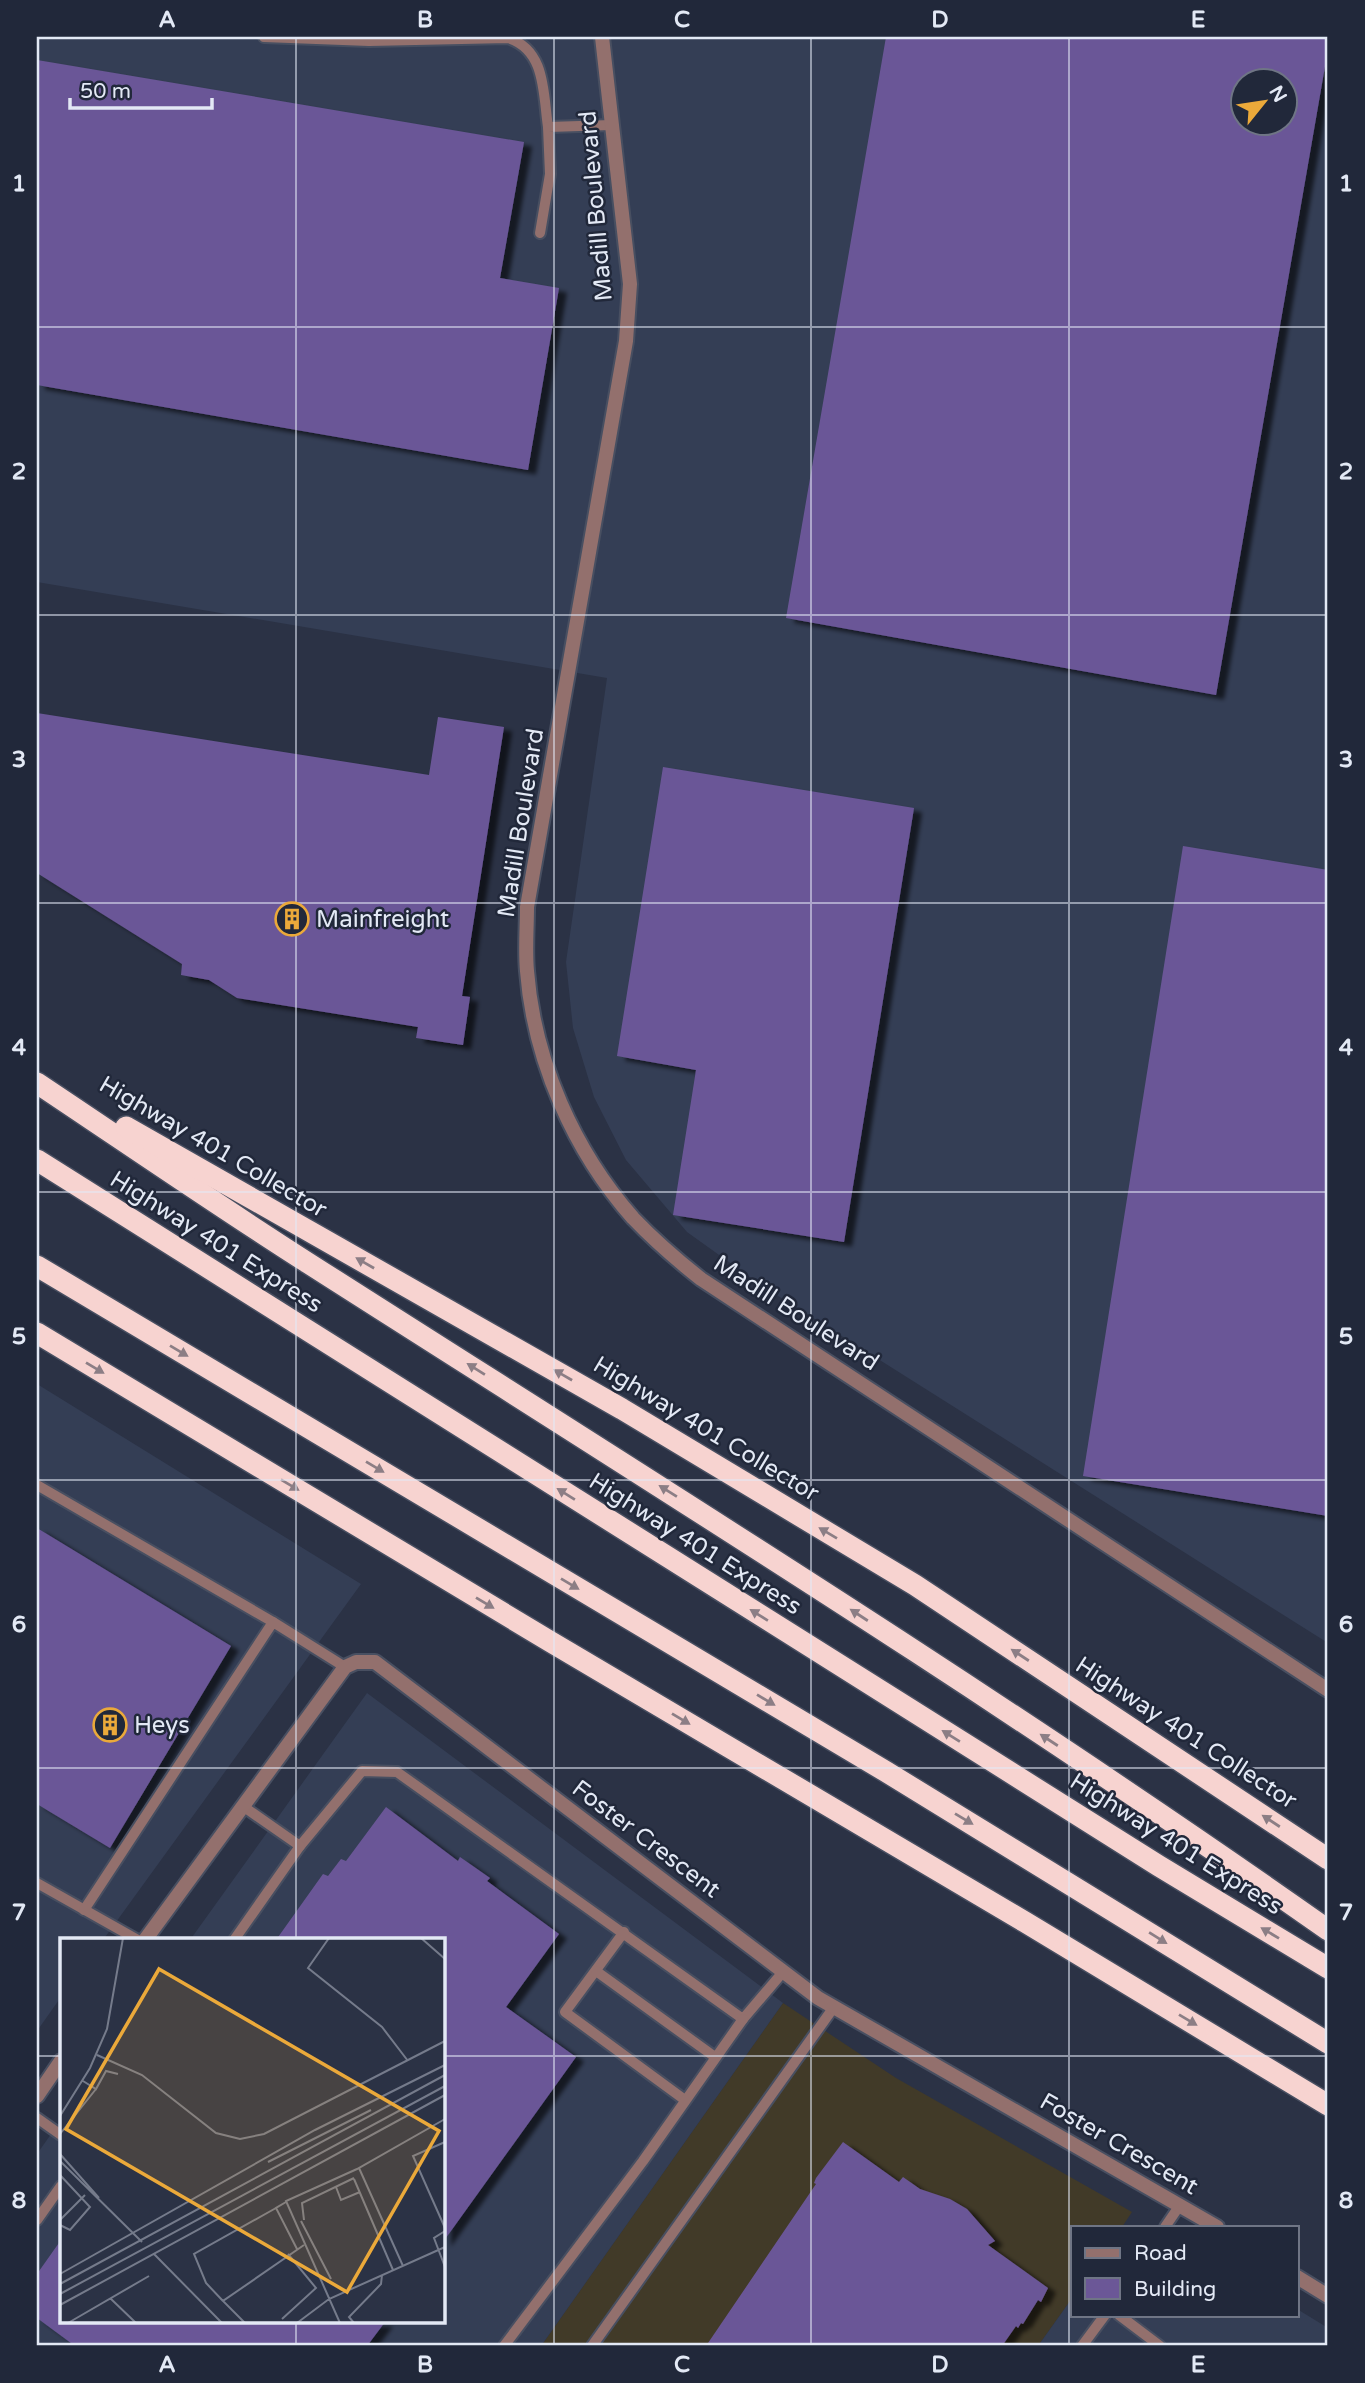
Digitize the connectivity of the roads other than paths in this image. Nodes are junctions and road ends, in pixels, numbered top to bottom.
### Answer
1 (264, 37) edge
2 (602, 37) edge
3 (369, 39) edge
4 (612, 125) junction
5 (548, 127) junction
6 (540, 233) dead end
7 (37, 1077) edge
8 (37, 1083) edge
9 (37, 1160) edge
10 (37, 1266) edge
11 (37, 1333) edge
12 (37, 1485) edge
13 (273, 1622) junction
14 (345, 1667) junction
15 (1328, 1690) edge
16 (244, 1807) junction
17 (300, 1846) junction
18 (1328, 1859) edge
19 (37, 1883) edge
20 (84, 1910) junction
21 (1328, 1930) edge
22 (624, 1932) junction
23 (134, 1938) edge
24 (146, 1938) edge
25 (235, 1938) edge
26 (1328, 1968) edge
27 (596, 1971) junction
28 (783, 1972) junction
29 (834, 2007) junction
30 (743, 2019) junction
31 (1328, 2043) edge
32 (715, 2057) junction
33 (60, 2062) edge
34 (37, 2096) edge
35 (685, 2099) junction
36 (1328, 2105) edge
37 (37, 2118) edge
38 (60, 2134) edge
39 (60, 2187) edge
40 (1180, 2205) junction
41 (37, 2220) edge
42 (1165, 2226) edge
43 (1215, 2226) edge
44 (1298, 2278) edge
45 (1328, 2296) edge
46 (1104, 2316) edge
47 (1120, 2316) edge
48 (504, 2346) edge
49 (592, 2346) edge
50 (1082, 2346) edge
51 (1160, 2346) edge

1 - 3 lane
2 - 4 street, Madill Boulevard
3 - 5 lane
4 - 5 lane
4 - 15 street, Madill Boulevard
5 - 6 lane
18 -> 7 highway, Highway 401 Collector
21 -> 8 highway
26 -> 9 highway, Highway 401 Express
10 -> 31 highway
11 -> 36 highway
12 - 13 lane
13 - 14 lane
13 - 20 lane
14 - 16 street
14 - 28 street, Foster Crescent
16 - 17 lane
16 - 24 street
17 - 22 lane
17 - 25 lane
19 - 20 lane
20 - 23 lane
22 - 27 lane
22 - 30 lane
27 - 32 lane
27 - 35 lane
28 - 29 street, Foster Crescent
28 - 30 lane
29 - 40 street, Foster Crescent
29 - 49 lane
30 - 32 lane
32 - 35 lane
33 - 34 street
35 - 48 lane
37 - 38 lane
39 - 41 lane
40 - 42 lane
40 - 43 street, Foster Crescent
44 - 45 street
46 - 50 lane
47 - 51 lane

